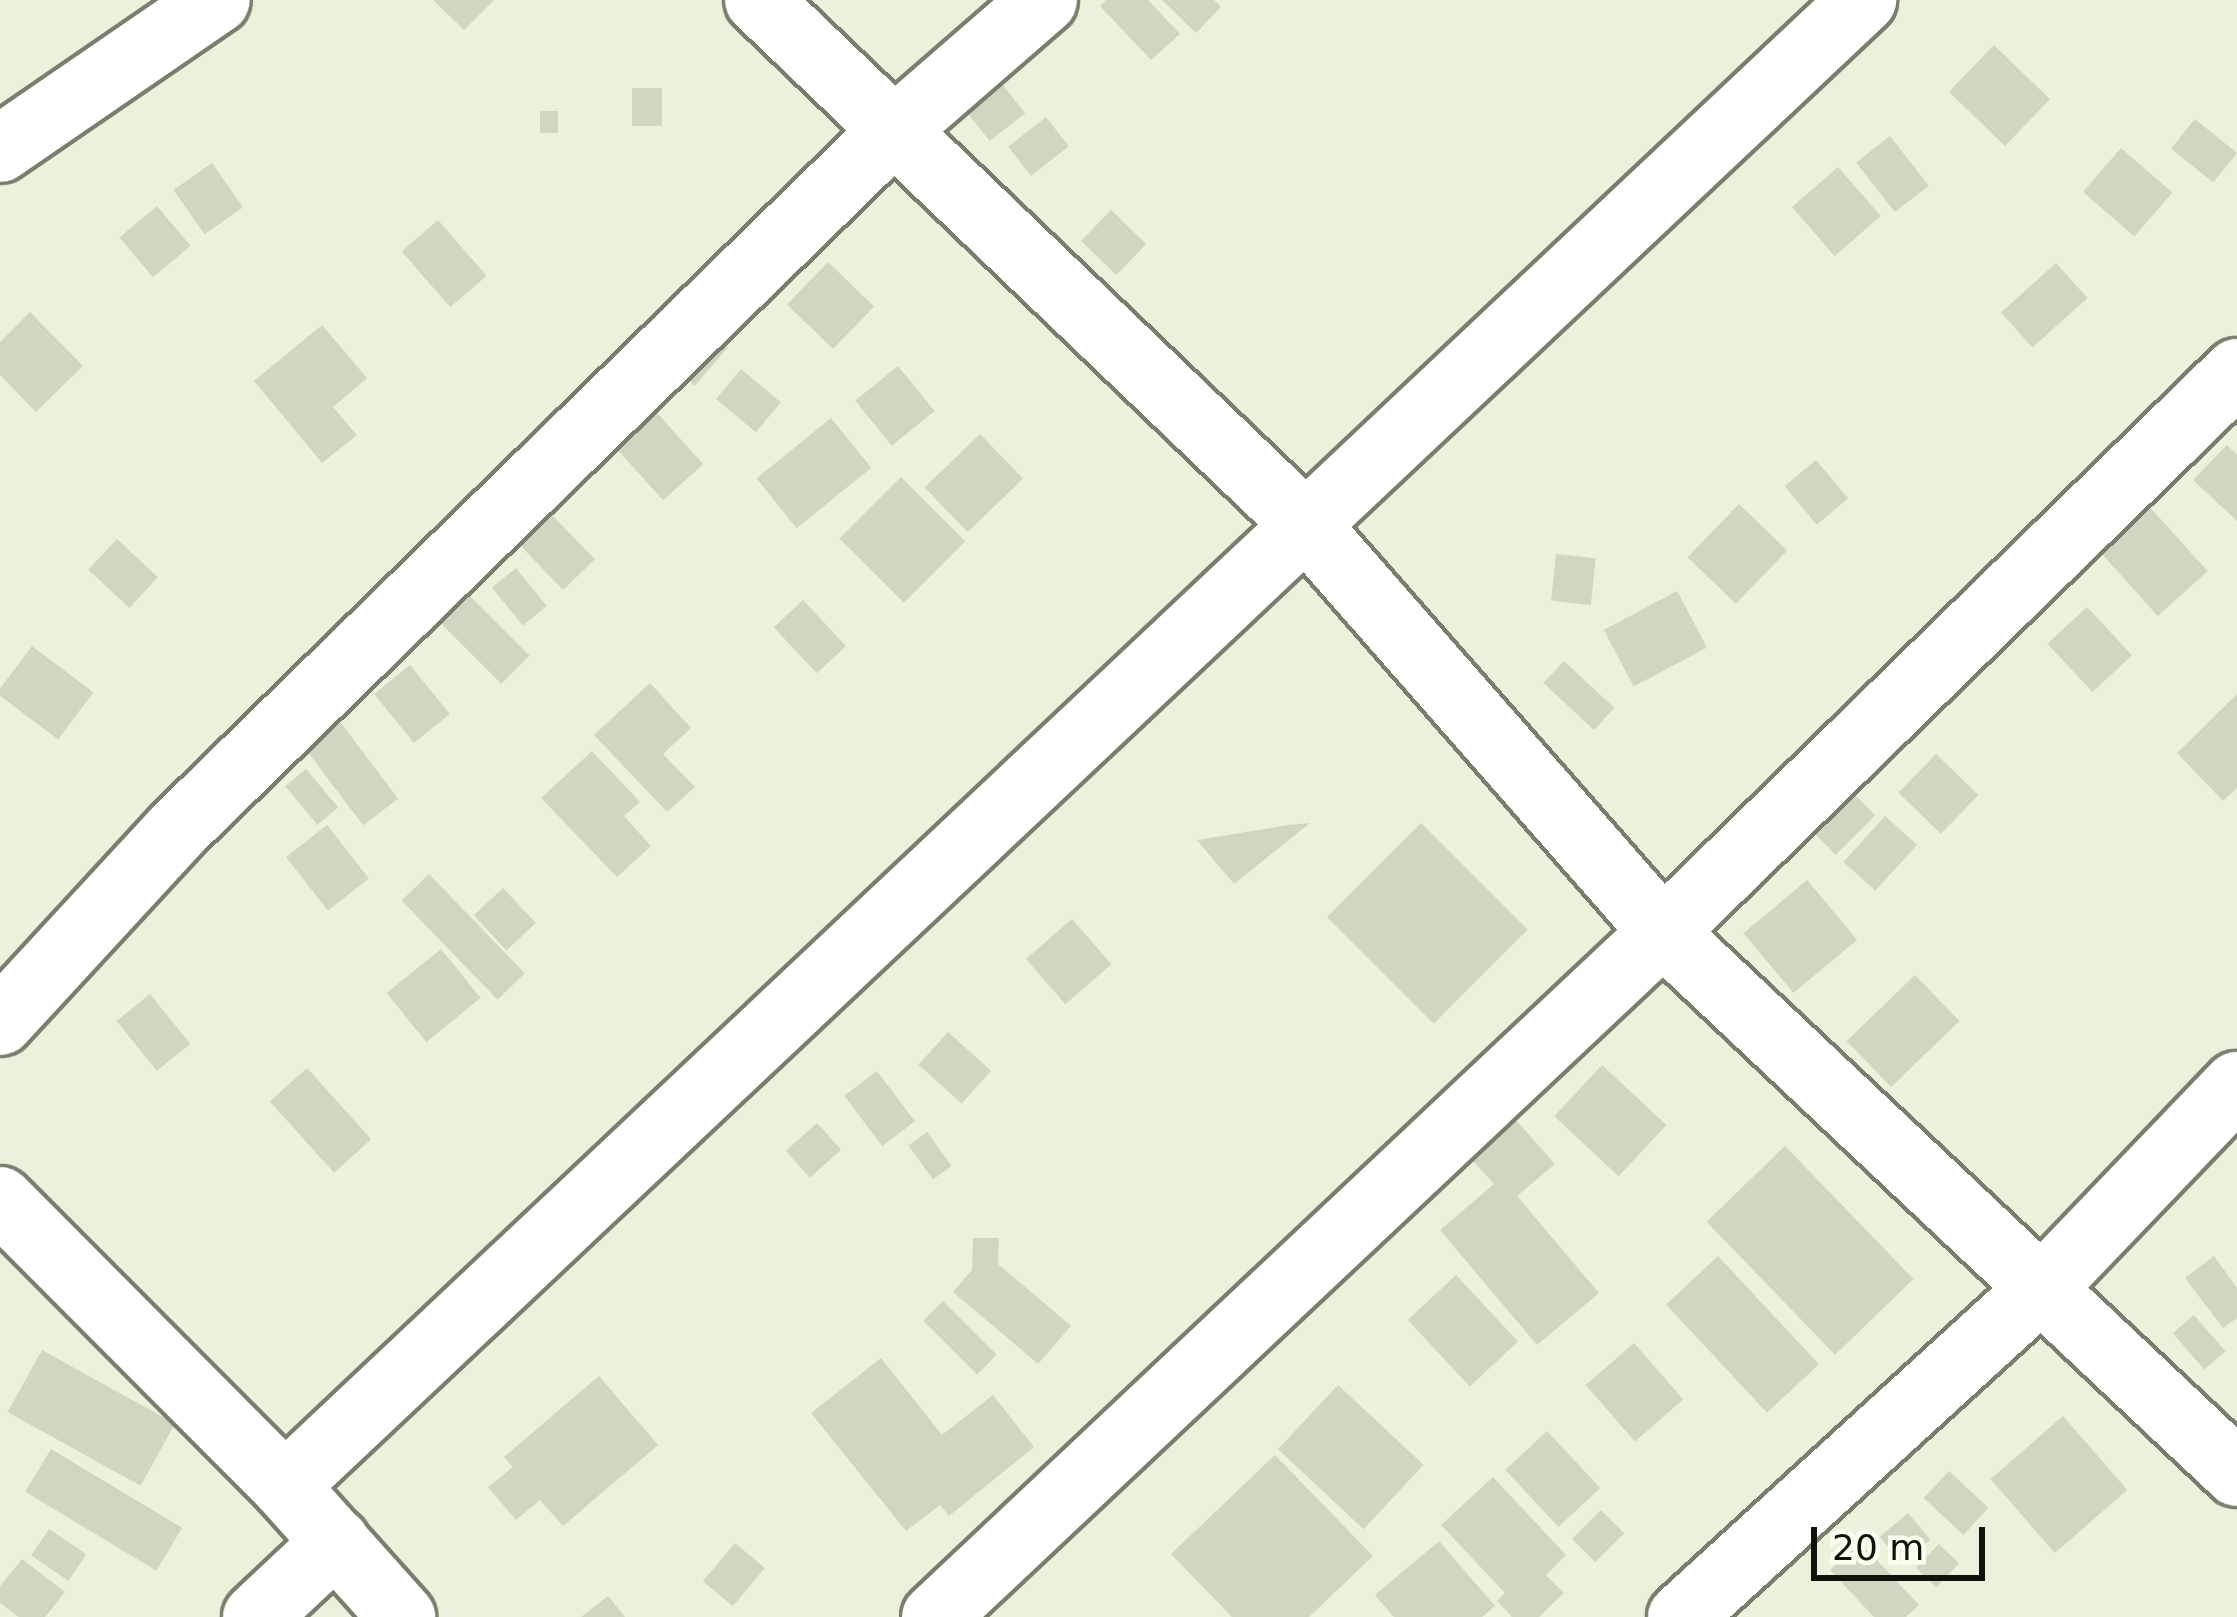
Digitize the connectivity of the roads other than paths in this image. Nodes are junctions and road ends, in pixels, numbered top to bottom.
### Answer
1 (218, 0) edge
2 (758, 0) edge
3 (1044, 0) edge
4 (1863, 0) edge
5 (890, 134) junction
6 (0, 149) edge
7 (2237, 372) edge
8 (1306, 525) junction
9 (1663, 932) junction
10 (0, 1022) edge
11 (2237, 1085) edge
12 (0, 1200) edge
13 (2044, 1287) junction
14 (2237, 1473) edge
15 (285, 1486) junction
16 (336, 1542) junction
17 (256, 1617) edge
18 (402, 1617) edge
19 (935, 1617) edge
20 (1682, 1617) edge

1 - 6 street
2 - 5 street
3 - 5 street
4 - 8 street
5 - 8 street
5 - 10 street
7 - 9 street
8 - 9 street
8 - 15 street
9 - 13 street
9 - 19 street
11 - 13 street
12 - 15 street
13 - 14 street
13 - 20 street
15 - 16 street
16 - 17 street
16 - 18 street

